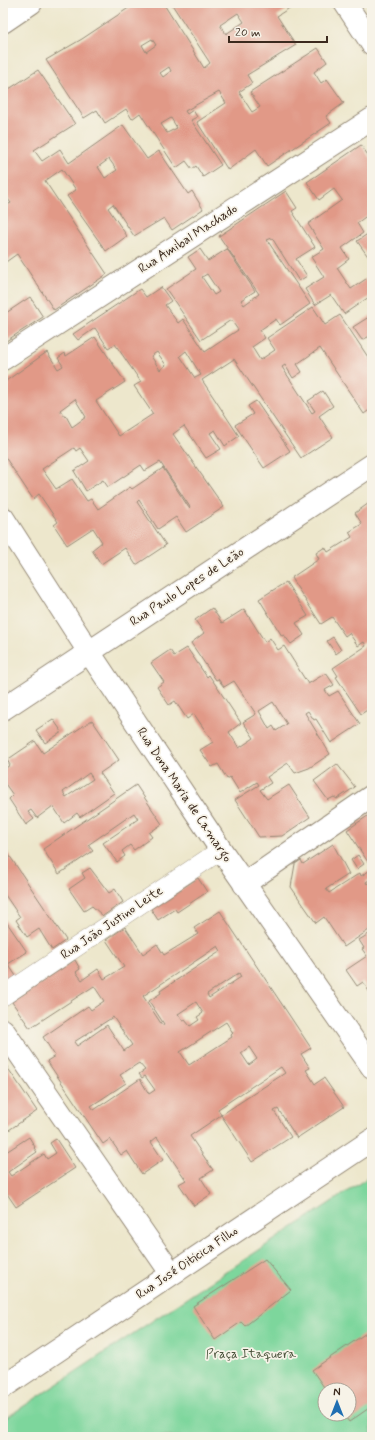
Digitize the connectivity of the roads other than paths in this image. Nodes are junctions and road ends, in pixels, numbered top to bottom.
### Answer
1 (31, 3) edge
2 (345, 3) edge
3 (3, 22) edge
4 (372, 44) edge
5 (372, 119) edge
6 (3, 359) edge
7 (372, 465) edge
8 (3, 518) edge
9 (89, 652) junction
10 (3, 709) edge
11 (372, 796) edge
12 (221, 850) junction
13 (244, 884) junction
14 (3, 996) edge
15 (3, 1030) edge
16 (372, 1067) edge
17 (372, 1140) edge
18 (171, 1273) junction
19 (3, 1386) edge

1 - 3 street
2 - 4 street
5 - 6 street, Rua Amibal Machado
7 - 9 street, Rua Paulo Lopes de Leão
8 - 9 street, Rua Dona Maria de Camargo
9 - 10 street, Rua Paulo Lopes de Leão
9 - 12 street, Rua Dona Maria de Camargo
11 - 13 street
12 - 13 street, Rua Dona Maria de Camargo
12 - 14 lane, Rua João Justino Leite
13 - 16 street, Rua Dona Maria de Camargo
15 - 18 street
17 - 18 street, Rua José Oiticica Filho
18 - 19 street, Rua José Oiticica Filho

